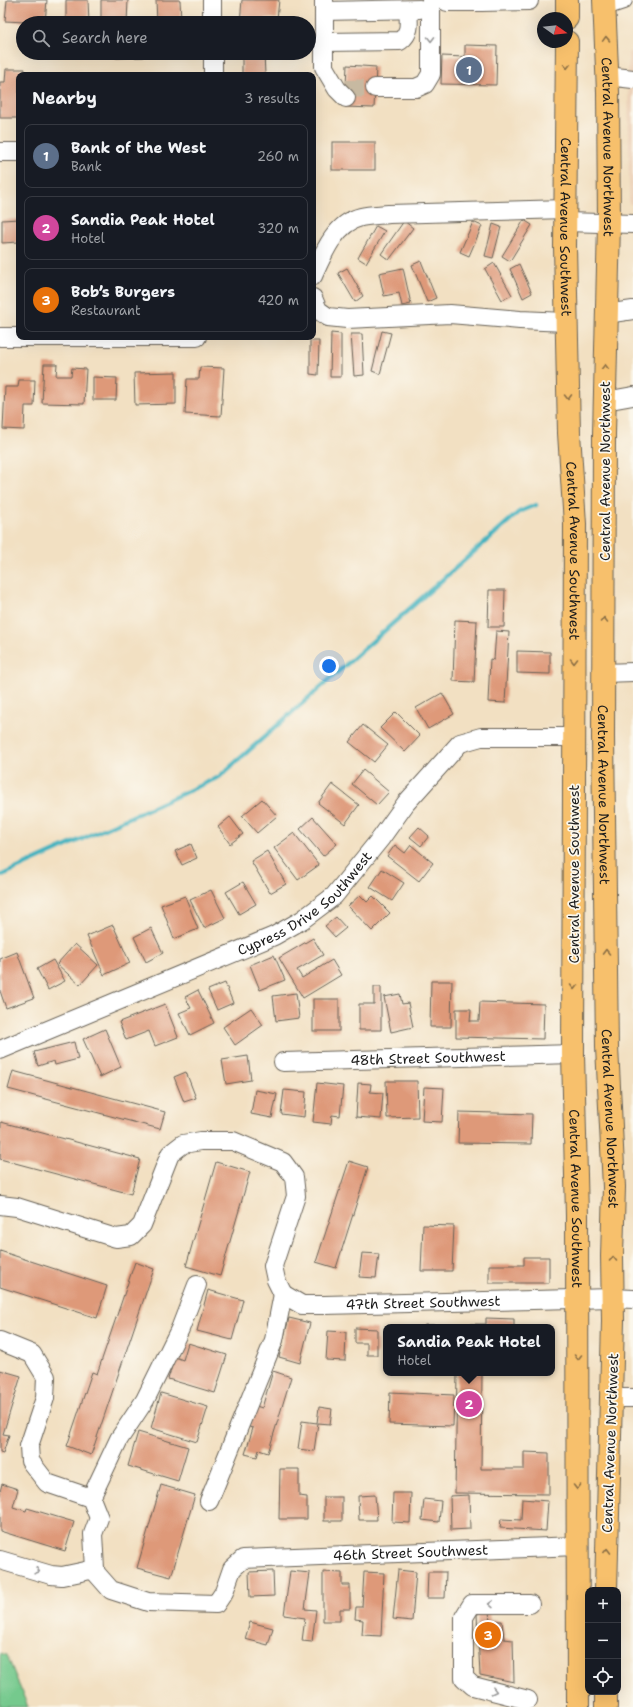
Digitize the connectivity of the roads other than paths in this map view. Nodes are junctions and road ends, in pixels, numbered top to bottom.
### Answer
1 (212, 0) edge
2 (567, 0) edge
3 (481, 1) edge
4 (529, 1) dead end
5 (611, 2) edge
6 (436, 4) edge
7 (324, 6) edge
8 (408, 10) junction
9 (567, 12) edge
10 (212, 16) edge
11 (324, 42) junction
12 (567, 48) edge
13 (213, 60) edge
14 (213, 72) edge
15 (607, 76) junction
16 (633, 79) edge
17 (344, 88) dead end
18 (379, 88) tunnel mouth
19 (0, 152) edge
20 (16, 152) edge
21 (566, 215) junction
22 (609, 224) junction
23 (633, 224) edge
24 (316, 269) edge
25 (316, 305) edge
26 (633, 310) edge
27 (606, 314) junction
28 (566, 322) junction
29 (0, 337) edge
30 (16, 337) edge
31 (633, 396) edge
32 (605, 401) junction
33 (633, 672) edge
34 (604, 673) junction
35 (574, 737) junction
36 (0, 1050) edge
37 (573, 1054) junction
38 (283, 1062) dead end
39 (0, 1205) edge
40 (197, 1285) dead end
41 (283, 1294) junction
42 (578, 1299) junction
43 (623, 1299) edge
44 (0, 1341) edge
45 (611, 1398) junction
46 (633, 1398) edge
47 (91, 1498) junction
48 (209, 1501) dead end
49 (577, 1546) junction
50 (0, 1560) edge
51 (95, 1568) junction
52 (606, 1587) edge
53 (530, 1604) dead end
54 (606, 1695) edge
55 (528, 1700) dead end
56 (578, 1707) edge
57 (606, 1707) edge

1 - 10 street
2 - 9 main road
3 - 4 street
3 - 6 street
15 -> 5 main road, Central Avenue Northwest
6 - 8 street
6 -> 18 street
7 - 8 street
7 - 11 street
8 - 11 street
11 - 17 street
12 -> 21 main road, Central Avenue Southwest
13 - 14 street
15 - 16 street
15 - 22 main road, Central Avenue Northwest
19 - 20 street
21 - 22 street
21 - 24 street
21 - 28 main road, Central Avenue Southwest
22 - 23 street
22 - 27 main road, Central Avenue Northwest
25 - 28 street
26 - 27 street
32 -> 27 main road, Central Avenue Northwest
28 -> 35 main road, Central Avenue Southwest
29 - 30 street
31 - 32 street
34 -> 32 main road, Central Avenue Northwest
33 - 34 street
43 -> 34 main road, Central Avenue Northwest
35 - 36 street, Cypress Drive Southwest
35 -> 37 main road, Central Avenue Southwest
37 - 38 street, 48th Street Southwest
37 - 42 main road, Central Avenue Southwest
39 - 41 street
40 - 47 street
41 - 42 street, 47th Street Southwest
41 - 48 street
42 - 43 street, 47th Street Southwest
42 -> 49 main road, Central Avenue Southwest
43 - 45 main road, Central Avenue Northwest
44 - 47 street
45 - 46 street
52 -> 45 main road, Central Avenue Northwest
47 - 51 street
49 - 51 street, 46th Street Southwest
49 - 56 main road, Central Avenue Southwest
50 -> 51 street
53 -> 55 street
54 - 57 main road

